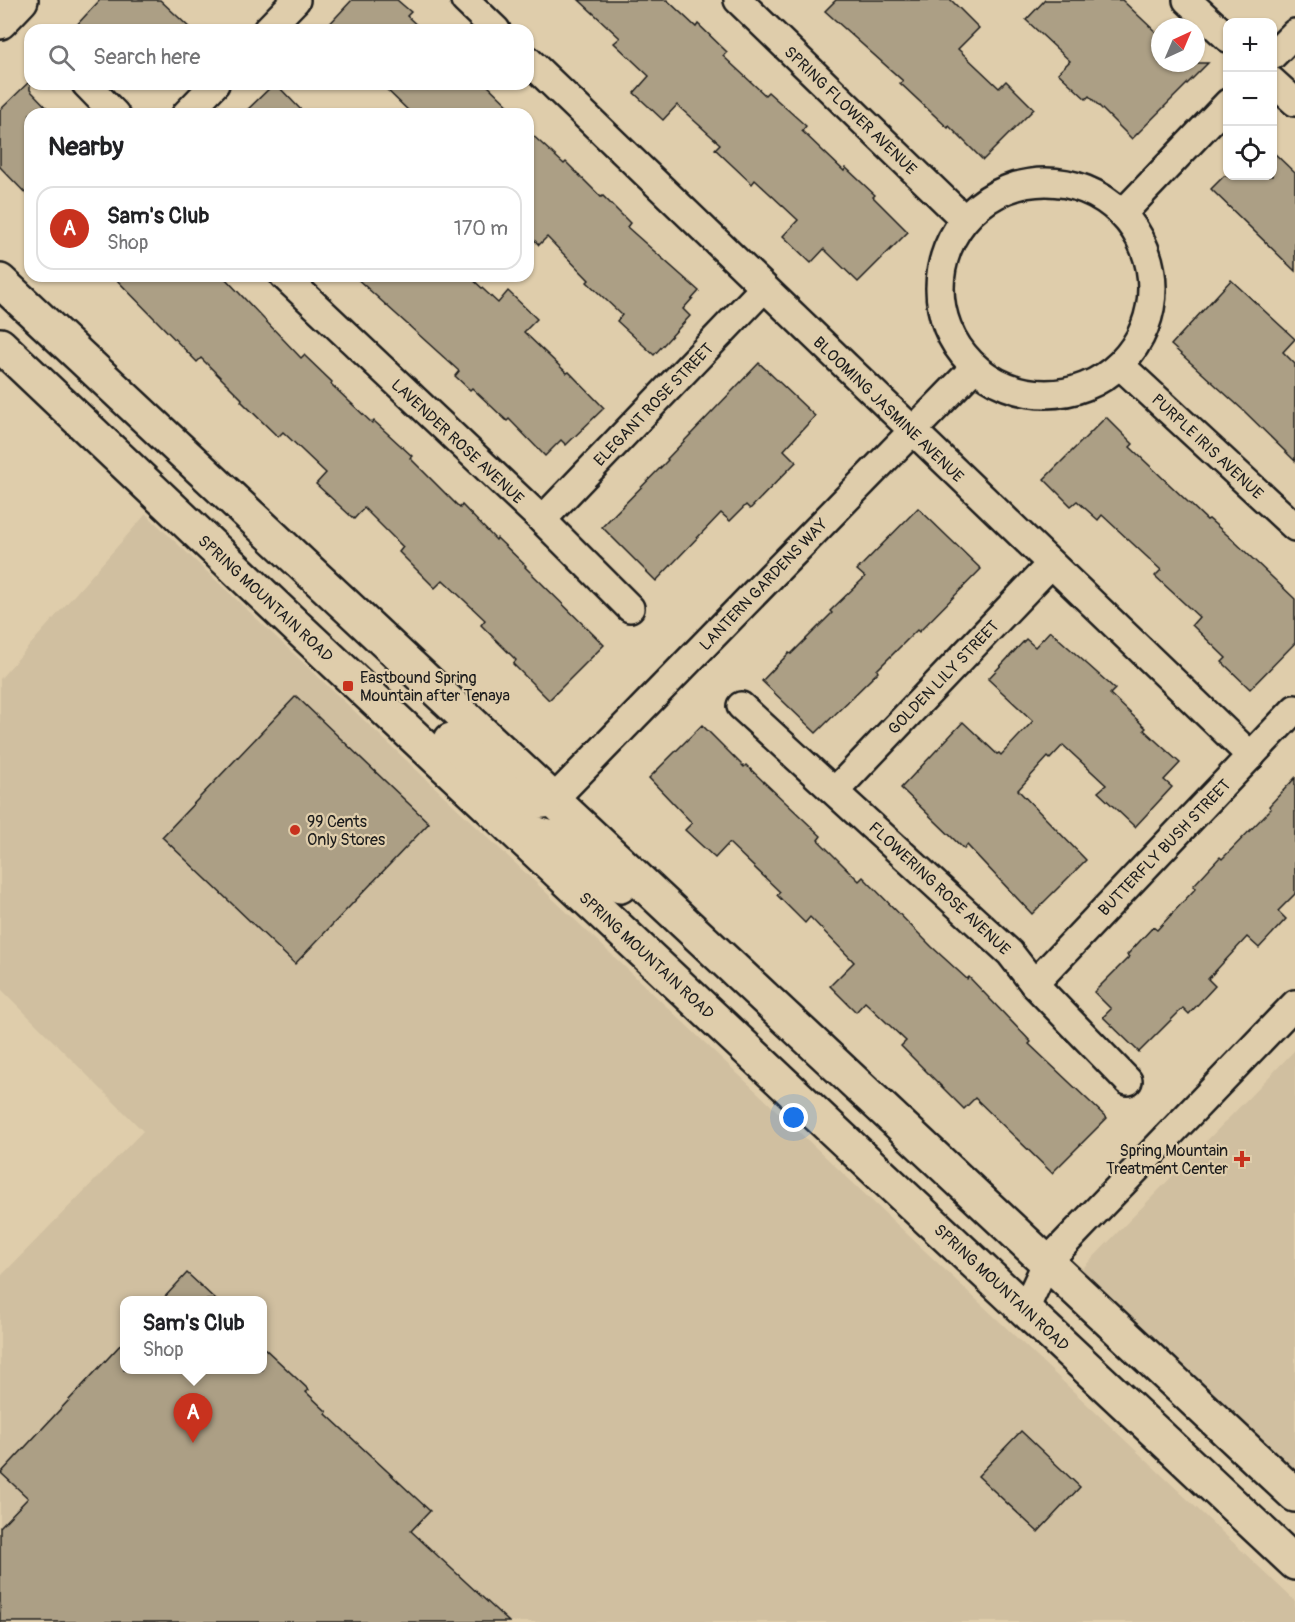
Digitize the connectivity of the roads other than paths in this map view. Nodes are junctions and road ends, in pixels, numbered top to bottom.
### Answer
1 (21, 0) edge
2 (296, 0) edge
3 (465, 0) edge
4 (738, 0) edge
5 (1187, 0) edge
6 (0, 22) edge
7 (273, 24) edge
8 (490, 24) edge
9 (1295, 33) edge
10 (1223, 34) edge
11 (1277, 51) edge
12 (534, 66) edge
13 (1277, 86) edge
14 (92, 90) edge
15 (209, 90) edge
16 (1295, 102) edge
17 (1223, 107) edge
18 (109, 108) edge
19 (192, 108) edge
20 (1122, 214) junction
21 (964, 219) junction
22 (0, 281) edge
23 (290, 282) edge
24 (764, 288) junction
25 (0, 345) edge
26 (1120, 365) junction
27 (974, 368) junction
28 (912, 431) junction
29 (542, 520) junction
30 (1295, 527) edge
31 (1051, 564) junction
32 (630, 608) dead end
33 (296, 626) junction
34 (741, 705) dead end
35 (1295, 709) edge
36 (1251, 756) junction
37 (836, 790) junction
38 (552, 801) junction
39 (513, 829) junction
40 (714, 950) junction
41 (1034, 984) junction
42 (1295, 1004) edge
43 (1128, 1081) dead end
44 (1047, 1262) junction
45 (1025, 1309) junction
46 (1295, 1495) edge
47 (1295, 1563) edge

1 - 6 main road
2 - 7 street
3 - 8 street
4 - 21 street, SPRING FLOWER AVENUE
5 - 10 street
9 - 11 street
12 - 24 street, BLOOMING JASMINE AVENUE
13 - 16 street
14 - 18 street
15 - 19 street
17 - 20 street
20 - 21 street
20 - 26 street
21 - 27 street
22 - 38 main road
23 - 29 street, LAVENDER ROSE AVENUE
24 - 28 street, BLOOMING JASMINE AVENUE
24 - 29 street, ELEGANT ROSE STREET
25 - 33 main road, SPRING MOUNTAIN ROAD
26 - 27 street
26 - 30 street, PURPLE IRIS AVENUE
27 - 28 street, LANTERN GARDENS WAY
28 - 31 street, BLOOMING JASMINE AVENUE
28 - 38 street, LANTERN GARDENS WAY
29 - 32 street, LAVENDER ROSE AVENUE
31 - 36 street, BLOOMING JASMINE AVENUE
31 - 37 street, GOLDEN LILY STREET
33 - 38 main road
33 - 39 main road, SPRING MOUNTAIN ROAD
34 - 37 street, FLOWERING ROSE AVENUE
35 - 36 street, BUTTERFLY BUSH STREET
36 - 41 street, BUTTERFLY BUSH STREET
37 - 41 street, FLOWERING ROSE AVENUE
38 - 40 main road
39 - 40 main road
39 - 45 main road, SPRING MOUNTAIN ROAD
40 - 44 main road
41 - 43 street, FLOWERING ROSE AVENUE
42 - 44 street
44 - 45 street
44 - 46 main road
45 - 47 main road, SPRING MOUNTAIN ROAD

